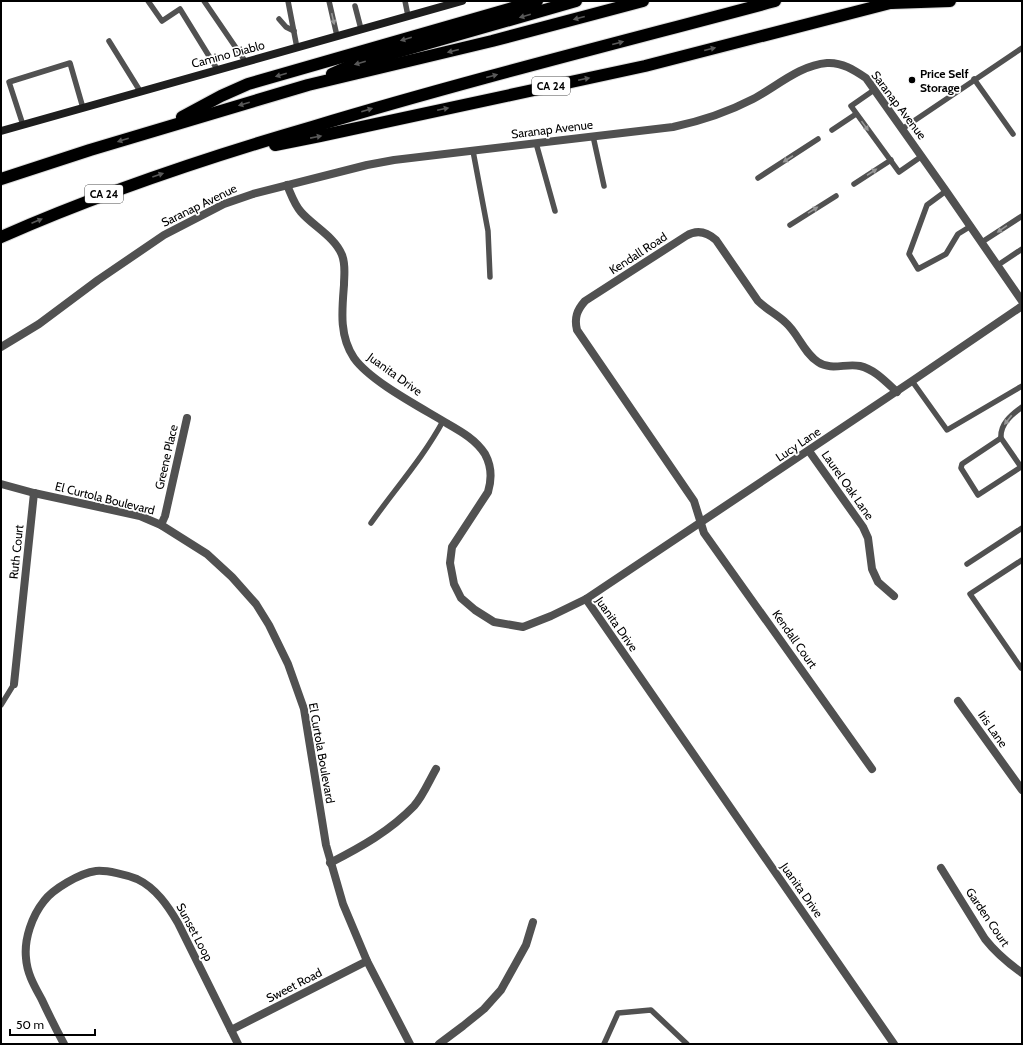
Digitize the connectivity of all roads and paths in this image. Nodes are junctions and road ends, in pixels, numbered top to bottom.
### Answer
1 (148, 1) edge
2 (204, 1) edge
3 (288, 1) edge
4 (328, 1) edge
5 (404, 1) edge
6 (462, 1) edge
7 (537, 1) edge
8 (576, 1) edge
9 (643, 1) edge
10 (775, 1) edge
11 (950, 1) edge
12 (894, 2) edge
13 (443, 3) edge
14 (355, 6) dead end
15 (408, 16) junction
16 (279, 19) dead end
17 (361, 29) junction
18 (294, 31) junction
19 (337, 36) junction
20 (109, 41) dead end
21 (296, 48) junction
22 (1022, 48) edge
23 (245, 61) junction
24 (217, 69) junction
25 (974, 79) junction
26 (308, 85) junction
27 (874, 90) junction
28 (140, 91) junction
29 (83, 108) junction
30 (856, 114) junction
31 (23, 125) junction
32 (160, 129) junction
33 (902, 129) junction
34 (832, 130) dead end
35 (1, 131) edge
36 (1013, 134) dead end
37 (593, 136) junction
38 (818, 139) dead end
39 (536, 143) junction
40 (472, 151) junction
41 (922, 156) junction
42 (209, 158) junction
43 (891, 160) junction
44 (758, 178) dead end
45 (1, 179) edge
46 (854, 184) dead end
47 (287, 185) junction
48 (604, 186) dead end
49 (946, 191) junction
50 (836, 196) dead end
51 (556, 211) dead end
52 (1022, 216) edge
53 (790, 225) dead end
54 (971, 226) junction
55 (1, 237) edge
56 (982, 242) junction
57 (1022, 249) edge
58 (998, 265) junction
59 (490, 277) dead end
60 (1022, 300) edge
61 (1022, 306) edge
62 (1, 347) edge
63 (912, 382) junction
64 (1022, 386) edge
65 (897, 392) junction
66 (1022, 407) edge
67 (187, 418) dead end
68 (443, 421) junction
69 (1001, 438) junction
70 (809, 451) junction
71 (1022, 467) edge
72 (1, 484) edge
73 (34, 493) junction
74 (701, 522) junction
75 (371, 523) dead end
76 (161, 524) junction
77 (1022, 528) edge
78 (1022, 560) edge
79 (967, 564) dead end
80 (894, 596) dead end
81 (586, 599) junction
82 (1021, 668) dead end
83 (14, 684) joint
84 (958, 700) dead end
85 (1, 705) edge
86 (436, 769) dead end
87 (872, 769) dead end
88 (1022, 790) edge
89 (330, 862) junction
90 (941, 868) dead end
91 (533, 922) dead end
92 (367, 962) junction
93 (1022, 973) edge
94 (231, 1030) junction
95 (64, 1044) edge
96 (238, 1044) edge
97 (410, 1044) edge
98 (439, 1044) edge
99 (604, 1044) edge
100 (687, 1044) edge
101 (894, 1044) edge

1 - 24 lane
2 - 23 lane
3 - 18 lane
4 -> 19 lane
5 - 15 lane
6 - 13 street, Camino Diablo
7 -> 32 highway
8 -> 26 highway
9 -> 26 highway
42 -> 10 highway
11 - 12 highway
42 -> 12 highway, CA 24
13 - 15 street, Camino Diablo
14 - 17 lane
15 - 17 street, Camino Diablo
16 - 18 lane
17 - 19 street, Camino Diablo
18 - 21 lane
19 - 21 street, Camino Diablo
20 - 28 lane
21 - 23 street, Camino Diablo
22 - 25 lane
23 - 24 street, Camino Diablo
24 - 28 street, Camino Diablo
25 - 33 lane
25 - 36 lane
26 -> 32 highway
27 - 30 lane
27 - 33 street, Saranap Avenue
27 - 37 street, Saranap Avenue
28 - 29 street, Camino Diablo
29 - 31 street, Camino Diablo
29 - 31 lane
30 - 34 lane
30 -> 43 lane
31 - 35 street, Camino Diablo
32 -> 45 highway
33 - 41 street, Saranap Avenue
37 - 39 street, Saranap Avenue
37 - 48 lane
38 -> 44 lane
39 - 40 street, Saranap Avenue
39 - 51 lane
40 - 47 street, Saranap Avenue
40 - 59 lane
41 - 43 lane
41 - 49 street, Saranap Avenue
55 -> 42 highway, CA 24
46 -> 43 lane
47 - 62 street, Saranap Avenue
47 - 68 street, Juanita Drive
49 - 54 street, Saranap Avenue
49 - 54 lane
53 -> 50 lane
52 -> 56 lane
54 - 56 street, Saranap Avenue
56 - 58 street, Saranap Avenue
57 - 58 lane
58 - 60 street, Saranap Avenue
61 - 63 street, Lucy Lane
63 - 64 lane
63 - 65 street, Lucy Lane
65 - 70 street, Lucy Lane
65 - 74 street, Kendall Road
66 -> 69 lane
67 - 76 street, Greene Place
68 - 75 lane
68 - 81 street, Juanita Drive
69 - 71 lane
69 - 71 lane
70 - 74 street, Lucy Lane
70 - 80 street, Laurel Oak Lane
72 - 73 street, El Curtola Boulevard
73 - 76 street, El Curtola Boulevard
73 - 83 street, Ruth Court
74 - 81 street, Lucy Lane
74 - 87 street, Kendall Court
76 - 89 street, El Curtola Boulevard
77 - 79 lane
78 - 82 lane
81 - 101 street, Juanita Drive
83 - 85 lane
84 - 88 street, Iris Lane
86 - 89 street
89 - 92 street, El Curtola Boulevard
90 - 93 street, Garden Court
91 - 98 street
92 - 94 street, Sweet Road
92 - 97 street, El Curtola Boulevard
94 - 95 street, Sunset Loop
94 - 96 street, Sunset Loop
99 - 100 lane

